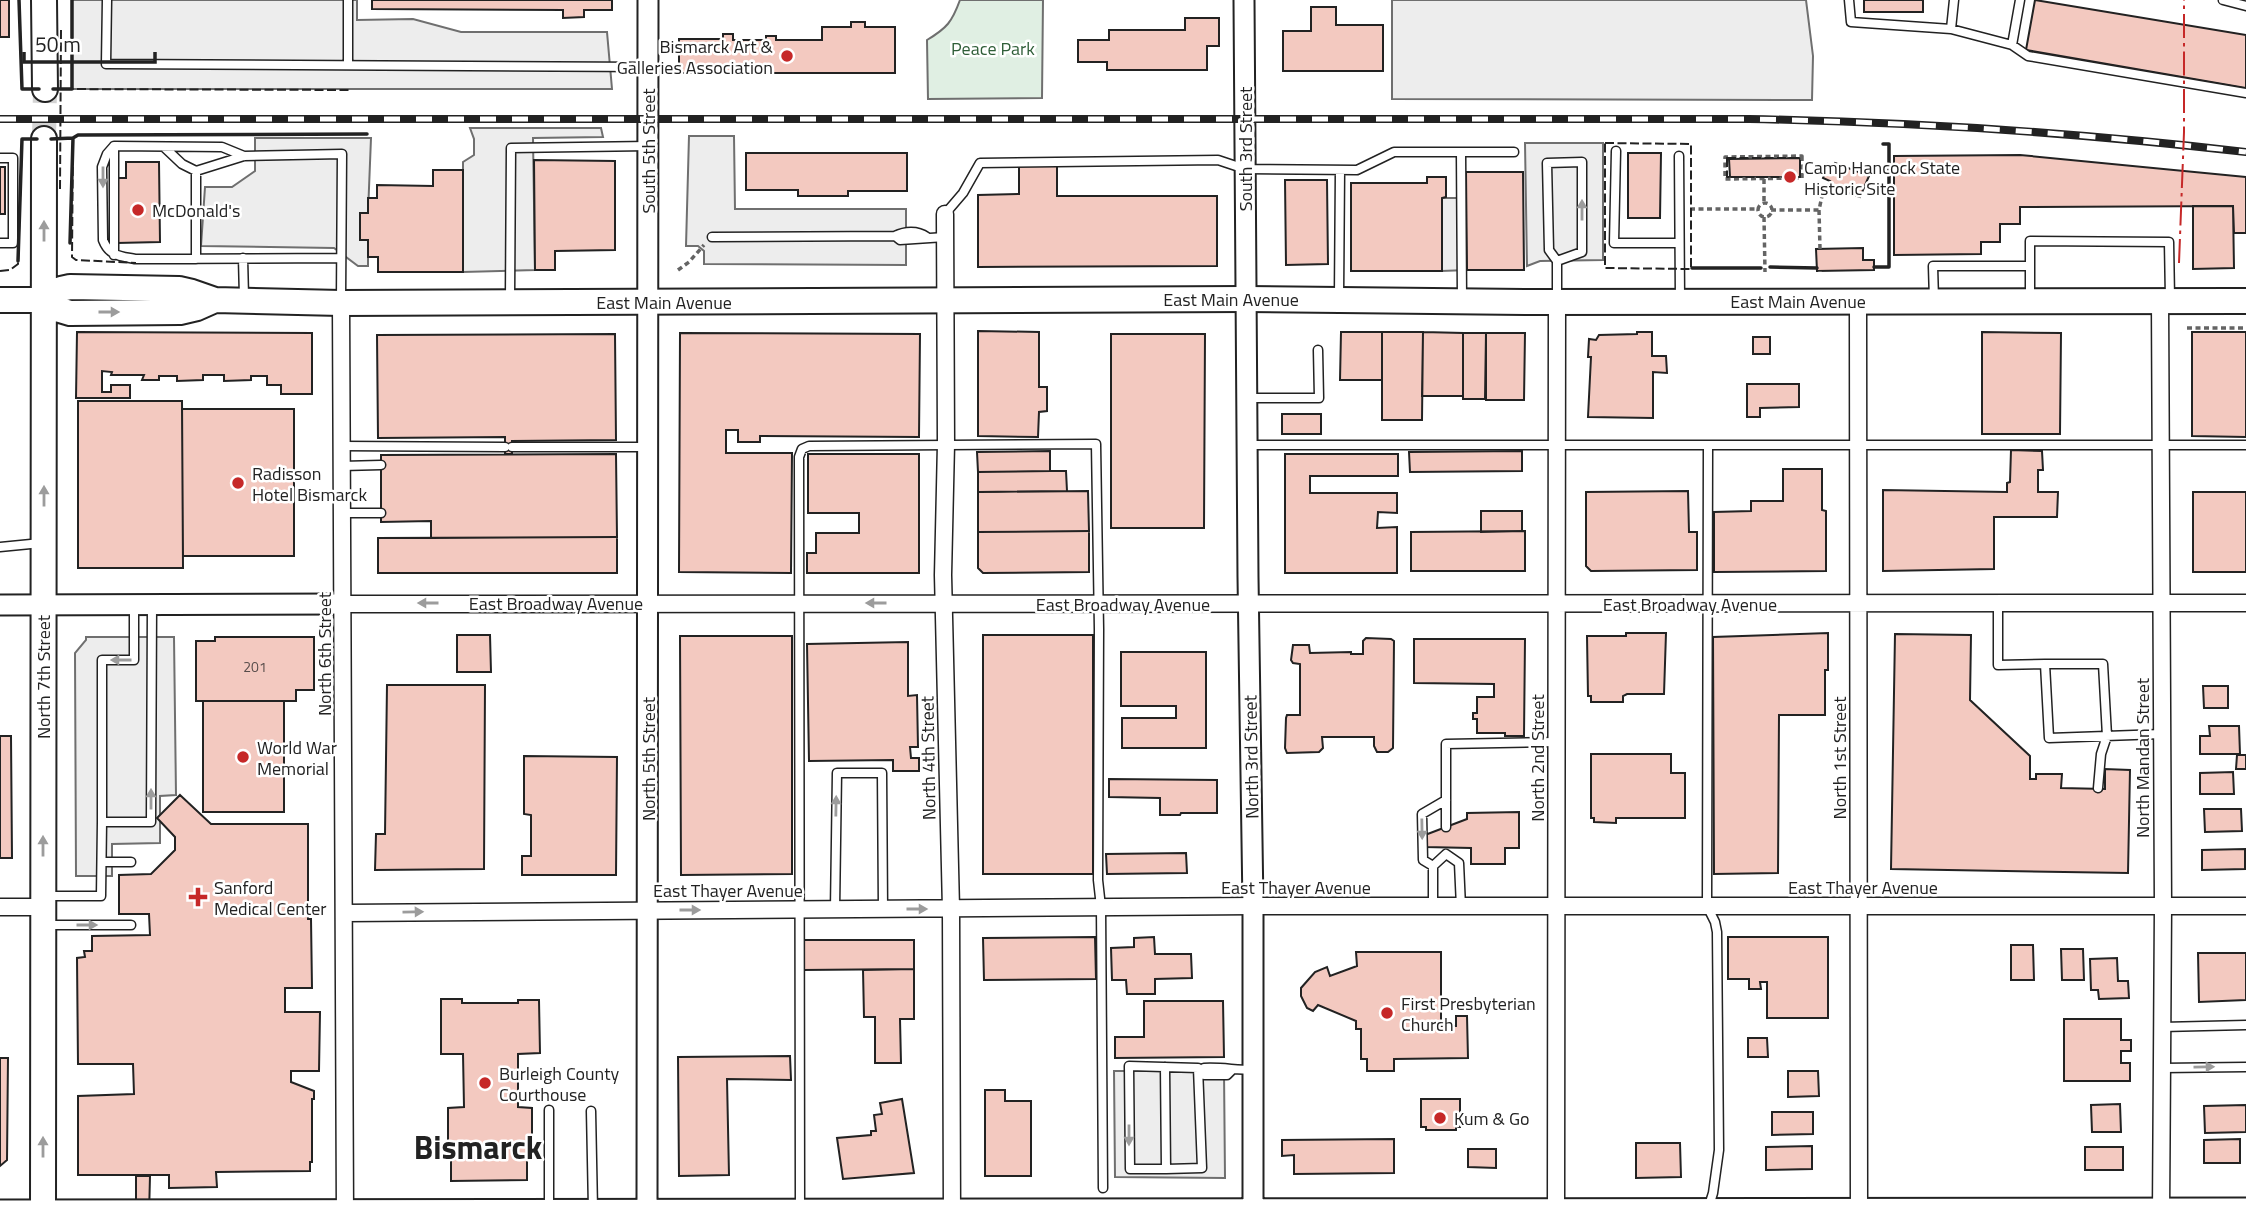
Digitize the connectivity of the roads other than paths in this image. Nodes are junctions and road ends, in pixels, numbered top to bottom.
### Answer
1 (44, 0) edge
2 (107, 0) edge
3 (348, 0) edge
4 (648, 0) edge
5 (1244, 0) edge
6 (1849, 0) edge
7 (1954, 0) edge
8 (2020, 0) edge
9 (2224, 0) edge
10 (2246, 6) edge
11 (1951, 29) junction
12 (2012, 46) junction
13 (348, 65) junction
14 (648, 67) junction
15 (45, 89) tunnel mouth
16 (2246, 93) edge
17 (44, 139) tunnel mouth
18 (649, 146) junction
19 (164, 147) junction
20 (1616, 151) dead end
21 (1461, 152) junction
22 (1514, 152) dead end
23 (244, 156) junction
24 (1679, 156) dead end
25 (0, 158) edge
26 (1245, 169) junction
27 (1340, 170) junction
28 (196, 171) junction
29 (945, 214) joint
30 (712, 237) road end
31 (945, 237) junction
32 (0, 243) edge
33 (1679, 243) junction
34 (243, 258) junction
35 (341, 258) junction
36 (196, 259) junction
37 (1557, 261) junction
38 (2030, 266) junction
39 (1246, 299) junction
40 (0, 300) edge
41 (44, 300) junction
42 (946, 300) junction
43 (1339, 300) junction
44 (2165, 300) junction
45 (244, 301) junction
46 (1462, 301) junction
47 (1557, 301) junction
48 (1858, 301) junction
49 (1934, 301) junction
50 (2029, 301) junction
51 (2246, 301) edge
52 (1680, 302) junction
53 (341, 303) junction
54 (510, 303) junction
55 (648, 303) junction
56 (1318, 350) dead end
57 (1248, 398) junction
58 (946, 444) junction
59 (1248, 445) junction
60 (2160, 445) junction
61 (2246, 445) edge
62 (342, 446) junction
63 (1556, 446) junction
64 (1708, 446) junction
65 (1858, 446) junction
66 (648, 447) junction
67 (342, 466) junction
68 (381, 466) dead end
69 (342, 513) junction
70 (381, 513) dead end
71 (44, 543) junction
72 (0, 547) edge
73 (647, 602) junction
74 (944, 602) junction
75 (800, 603) junction
76 (1859, 603) junction
77 (1997, 603) junction
78 (2161, 603) junction
79 (2246, 603) edge
80 (0, 604) edge
81 (43, 604) junction
82 (143, 604) junction
83 (343, 604) junction
84 (1099, 604) junction
85 (1248, 604) junction
86 (1556, 604) junction
87 (1707, 604) junction
88 (2045, 664) junction
89 (2162, 734) junction
90 (2107, 736) junction
91 (1556, 742) junction
92 (2098, 788) dead end
93 (1446, 800) junction
94 (102, 822) junction
95 (1446, 827) dead end
96 (102, 862) junction
97 (131, 862) dead end
98 (1433, 866) junction
99 (1253, 906) junction
100 (1433, 906) junction
101 (1461, 906) junction
102 (1556, 906) junction
103 (1707, 906) junction
104 (1858, 906) junction
105 (2246, 906) edge
106 (0, 907) edge
107 (1101, 907) junction
108 (2162, 907) junction
109 (43, 909) junction
110 (800, 909) junction
111 (835, 909) junction
112 (883, 909) junction
113 (951, 909) junction
114 (649, 910) junction
115 (345, 913) junction
116 (131, 925) dead end
117 (2246, 1026) edge
118 (2162, 1027) junction
119 (1165, 1067) junction
120 (2246, 1067) edge
121 (2162, 1068) junction
122 (1200, 1070) junction
123 (1253, 1070) junction
124 (549, 1110) dead end
125 (591, 1111) dead end
126 (1166, 1169) junction
127 (1103, 1188) dead end
128 (2246, 1208) edge
129 (593, 1209) junction
130 (0, 1210) edge
131 (549, 1210) junction
132 (1253, 1211) edge
133 (2161, 1211) edge
134 (43, 1212) edge
135 (497, 1212) edge
136 (647, 1212) edge
137 (800, 1212) edge
138 (952, 1212) edge
139 (1102, 1212) edge
140 (1556, 1212) edge
141 (1708, 1212) edge
142 (1858, 1212) edge
143 (345, 1213) edge
144 (398, 1213) edge

1 - 15 main road
2 - 13 lane
3 - 13 lane
4 - 14 street, South 5th Street
5 - 26 street, South 3rd Street
6 - 11 lane
7 - 11 lane
8 - 12 lane
9 - 10 lane
11 - 12 lane
12 - 16 lane
13 - 14 lane
14 - 18 street, South 5th Street
41 -> 17 main road, North 7th Street
18 - 54 lane
18 - 55 street, South 5th Street
19 - 23 lane
19 - 28 lane
19 -> 36 lane
20 - 33 lane
21 - 22 lane
21 - 27 lane
21 - 46 lane
23 - 28 lane
23 - 35 lane
24 - 33 lane
25 - 32 lane
26 - 27 lane
26 - 29 lane
26 - 39 street, South 3rd Street
27 - 43 lane
28 - 36 lane
29 - 31 street, North 4th Street
30 - 31 lane
31 - 42 street, North 4th Street
33 - 52 lane
34 - 35 lane
34 - 36 lane
34 - 45 lane
35 - 53 lane
37 -> 37 lane
37 - 47 lane
38 - 44 lane
38 - 49 lane
38 - 50 lane
39 - 42 main road, East Main Avenue
39 - 43 main road, East Main Avenue
39 - 57 street, North 3rd Street
40 - 41 main road, East Main Avenue
41 - 45 main road, East Main Avenue
71 -> 41 main road, North 7th Street
42 - 55 main road, East Main Avenue
42 - 58 street, North 4th Street
43 - 46 main road, East Main Avenue
44 - 50 main road, East Main Avenue
44 - 51 main road, East Main Avenue
44 - 60 street, North Mandan Street
45 - 53 main road, East Main Avenue
46 - 47 main road, East Main Avenue
47 - 52 main road, East Main Avenue
47 - 63 street, North 2nd Street
48 - 49 main road, East Main Avenue
48 - 52 main road, East Main Avenue
48 - 65 street, North 1st Street
49 - 50 main road, East Main Avenue
53 - 54 main road, East Main Avenue
53 - 62 street, North 6th Street
54 - 55 main road, East Main Avenue
55 - 66 street, North 5th Street
56 - 57 lane
57 - 59 street, North 3rd Street
58 - 74 street, North 4th Street
58 - 75 lane
58 - 84 lane
59 - 63 lane
59 - 85 street, North 3rd Street
60 - 61 lane
60 - 65 lane
60 - 78 street, North Mandan Street
62 - 66 lane
62 - 67 street, North 6th Street
63 - 64 lane
63 - 86 street, North 2nd Street
64 - 65 lane
64 - 87 lane
65 - 76 street, North 1st Street
66 - 73 street, North 5th Street
67 - 68 lane
67 - 69 street, North 6th Street
69 - 70 lane
69 - 83 street, North 6th Street
71 - 72 lane
71 - 81 main road, North 7th Street
73 - 75 street, East Broadway Avenue
73 -> 83 street, East Broadway Avenue
73 - 114 street, North 5th Street
74 -> 75 street, East Broadway Avenue
74 - 84 street, East Broadway Avenue
74 - 113 street, North 4th Street
75 - 110 lane
76 - 77 street, East Broadway Avenue
76 - 87 street, East Broadway Avenue
76 - 104 street, North 1st Street
77 - 78 street, East Broadway Avenue
77 - 88 lane
78 - 79 street, East Broadway Avenue
78 - 89 street, North Mandan Street
80 - 81 street, East Broadway Avenue
81 - 82 street, East Broadway Avenue
109 -> 81 main road, North 7th Street
82 - 83 street, East Broadway Avenue
82 -> 94 lane
94 -> 82 lane
83 - 115 street, North 6th Street
84 - 85 street, East Broadway Avenue
84 - 107 lane
85 - 86 street, East Broadway Avenue
85 - 99 street, North 3rd Street
86 - 87 street, East Broadway Avenue
86 - 91 street, North 2nd Street
87 - 103 lane
88 - 90 lane
88 - 90 lane
89 - 90 lane
89 - 108 street, North Mandan Street
90 - 92 lane
91 - 93 lane
91 - 102 street, North 2nd Street
93 - 95 lane
93 -> 98 lane
94 - 96 lane
96 - 97 lane
96 - 109 lane
98 - 100 lane
98 - 101 lane
99 - 100 street, East Thayer Avenue
99 - 107 street, East Thayer Avenue
99 - 123 street, North 3rd Street
100 - 101 street, East Thayer Avenue
101 - 102 street, East Thayer Avenue
102 - 103 street, East Thayer Avenue
102 - 140 street, North 2nd Street
103 - 104 street, East Thayer Avenue
103 - 141 lane
104 - 108 street, East Thayer Avenue
104 - 142 street, North 1st Street
105 - 108 street, East Thayer Avenue
106 - 109 street
107 - 113 street, East Thayer Avenue
107 - 127 lane
108 - 118 street, North Mandan Street
109 -> 116 lane
134 -> 109 main road, North 7th Street
110 - 111 street, East Thayer Avenue
114 -> 110 street, East Thayer Avenue
110 - 137 lane
111 - 112 street, East Thayer Avenue
111 -> 112 lane
112 -> 113 street, East Thayer Avenue
113 - 138 street, North 4th Street
115 -> 114 street, East Thayer Avenue
114 - 136 street, North 5th Street
115 - 143 street, North 6th Street
117 - 118 lane
118 - 121 street, North Mandan Street
119 - 122 lane
119 - 126 lane
119 -> 126 lane
121 -> 120 lane
121 - 133 street, North Mandan Street
122 - 123 lane
122 - 126 lane
123 - 132 street, North 3rd Street
124 - 131 lane
125 - 129 lane
128 - 133 street
129 - 131 street
129 - 136 street
130 - 134 street
131 - 135 street
132 - 139 street
132 - 140 street
133 - 142 street
134 - 143 street
135 - 144 street
136 - 137 street
137 - 138 street
138 - 139 street
140 - 141 street
141 - 142 street
143 - 144 street

